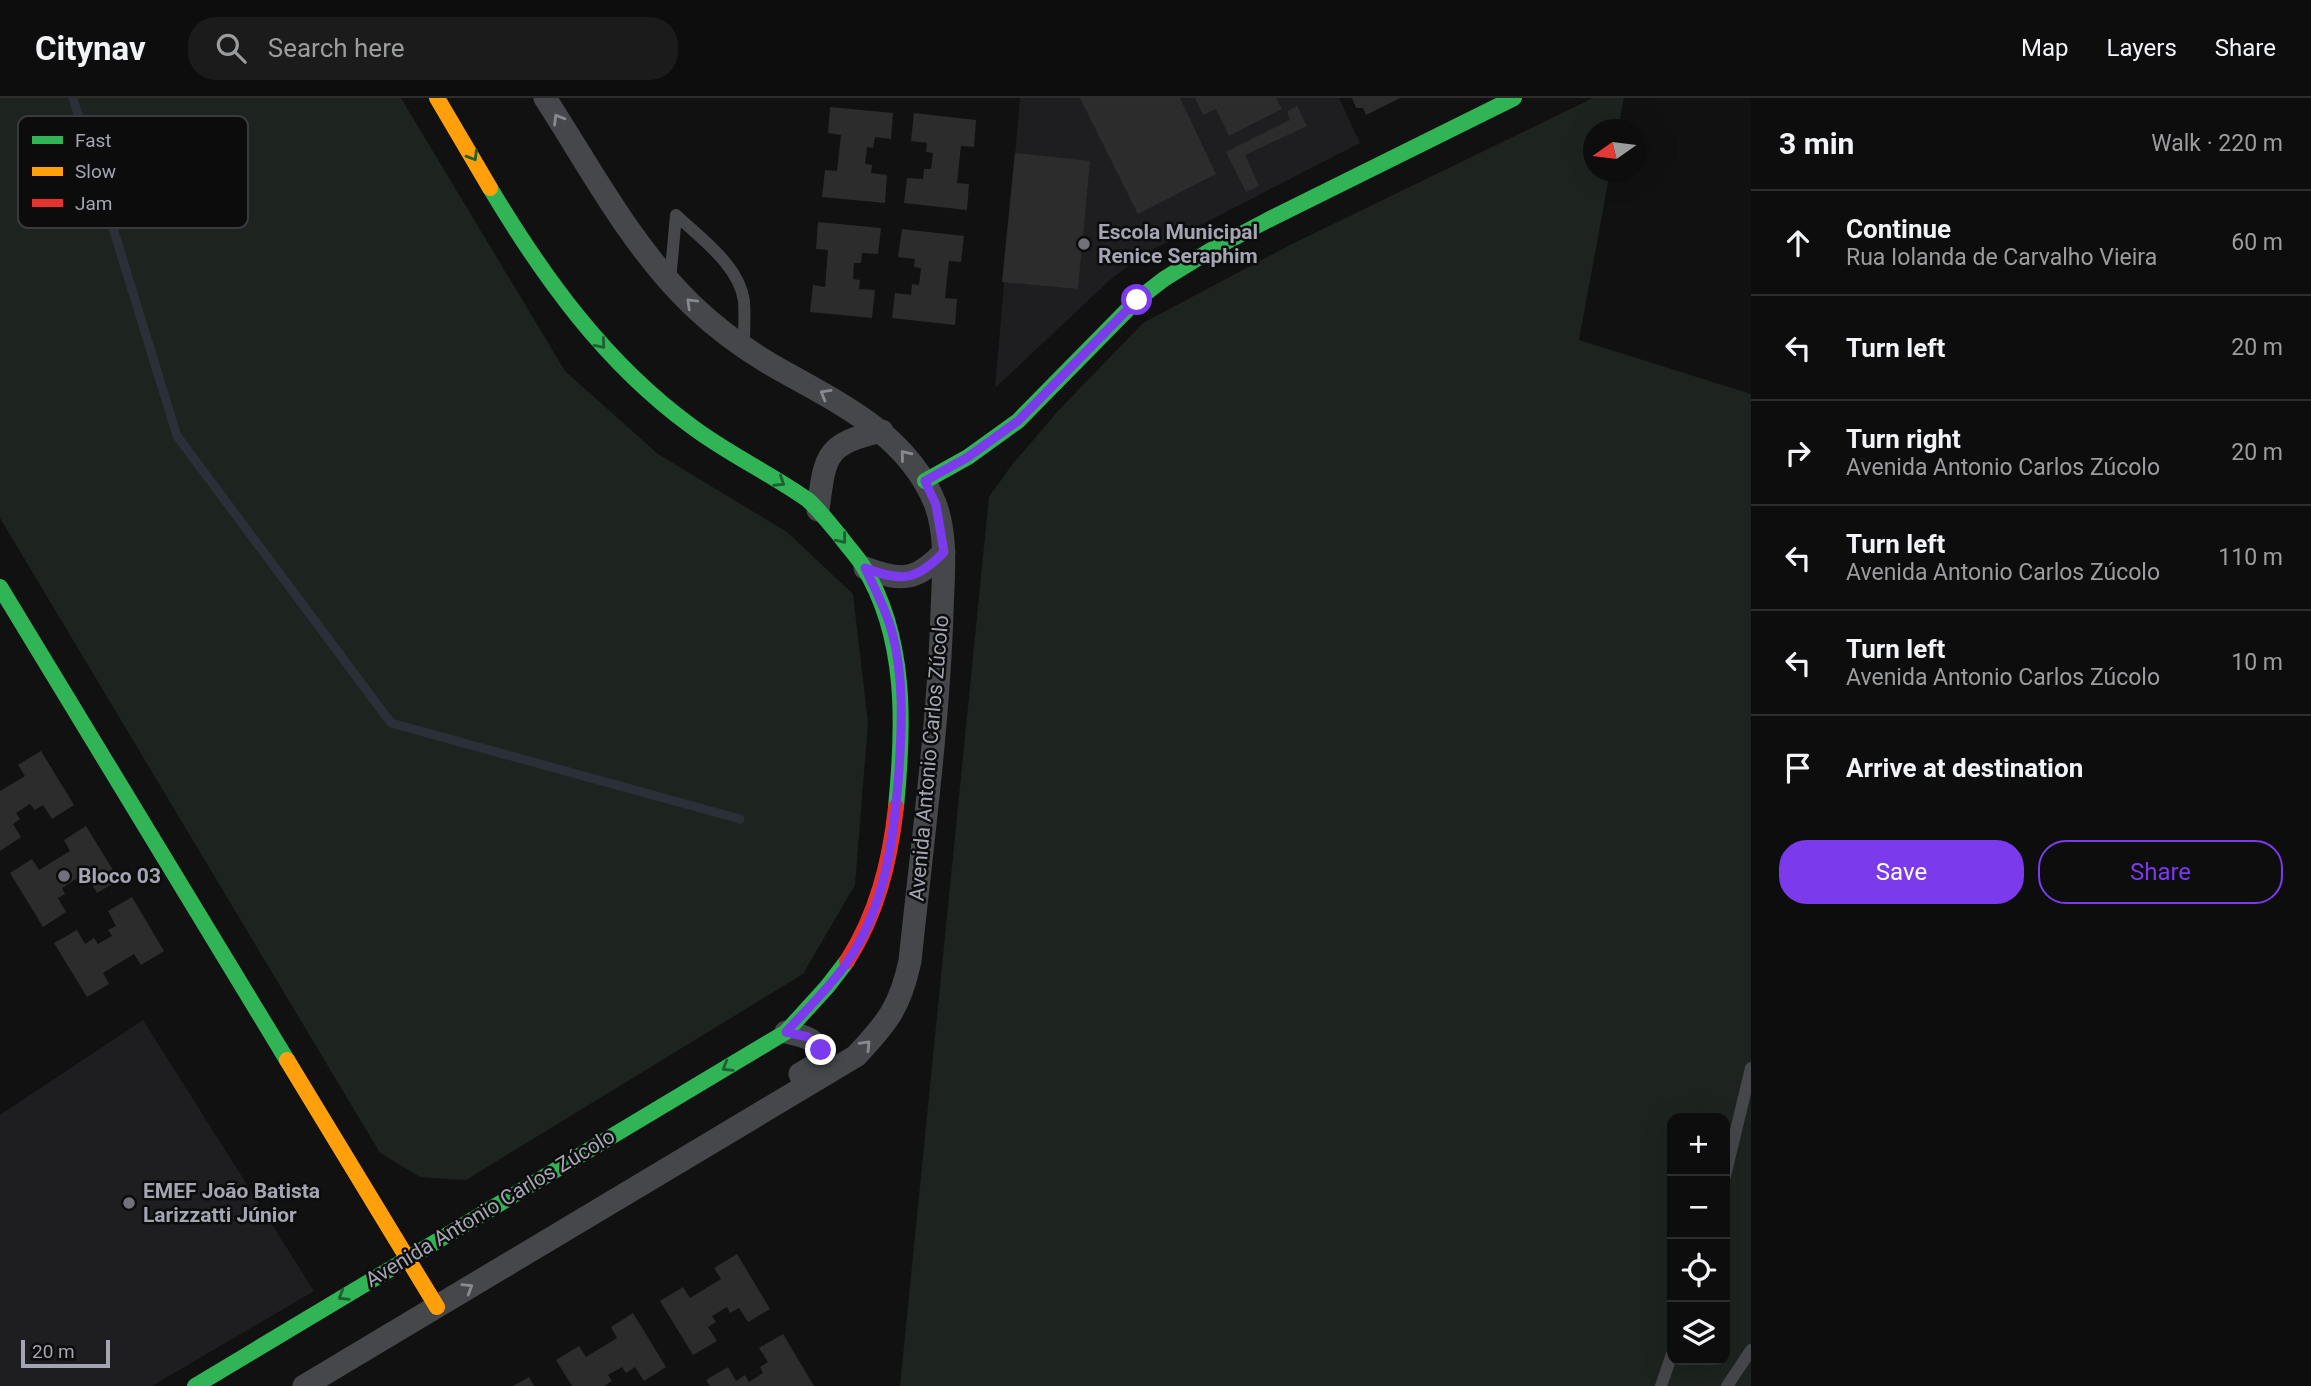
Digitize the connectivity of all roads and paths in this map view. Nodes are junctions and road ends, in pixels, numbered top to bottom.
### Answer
1 (437, 98) edge
2 (545, 98) edge
3 (1514, 98) edge
4 (670, 282) junction
5 (744, 346) junction
6 (882, 431) junction
7 (925, 481) junction
8 (818, 510) junction
9 (944, 552) junction
10 (865, 568) junction
11 (0, 587) edge
12 (786, 1032) junction
13 (1751, 1068) edge
14 (1730, 1155) edge
15 (620, 1196) junction
16 (408, 1257) junction
17 (437, 1307) junction
18 (1751, 1350) edge
19 (1668, 1365) edge
20 (195, 1386) edge
21 (304, 1386) edge
22 (1661, 1386) edge
23 (1727, 1386) edge

1 -> 8 street
4 -> 2 street
3 - 7 street
5 -> 4 street
4 - 5 lane
6 -> 5 street
7 -> 6 street
6 - 8 street
7 - 9 street
8 -> 10 street
9 - 10 street
15 -> 9 street, Avenida Antonio Carlos Zúcolo
10 - 12 street, Avenida Antonio Carlos Zúcolo
11 - 16 street
12 - 15 street, Avenida Antonio Carlos Zúcolo
12 -> 16 street, Avenida Antonio Carlos Zúcolo
13 - 14 lane
17 -> 15 street, Avenida Antonio Carlos Zúcolo
16 - 17 street
16 -> 20 street, Avenida Antonio Carlos Zúcolo
17 - 21 street, Avenida Antonio Carlos Zúcolo
18 - 23 lane
19 - 22 lane

